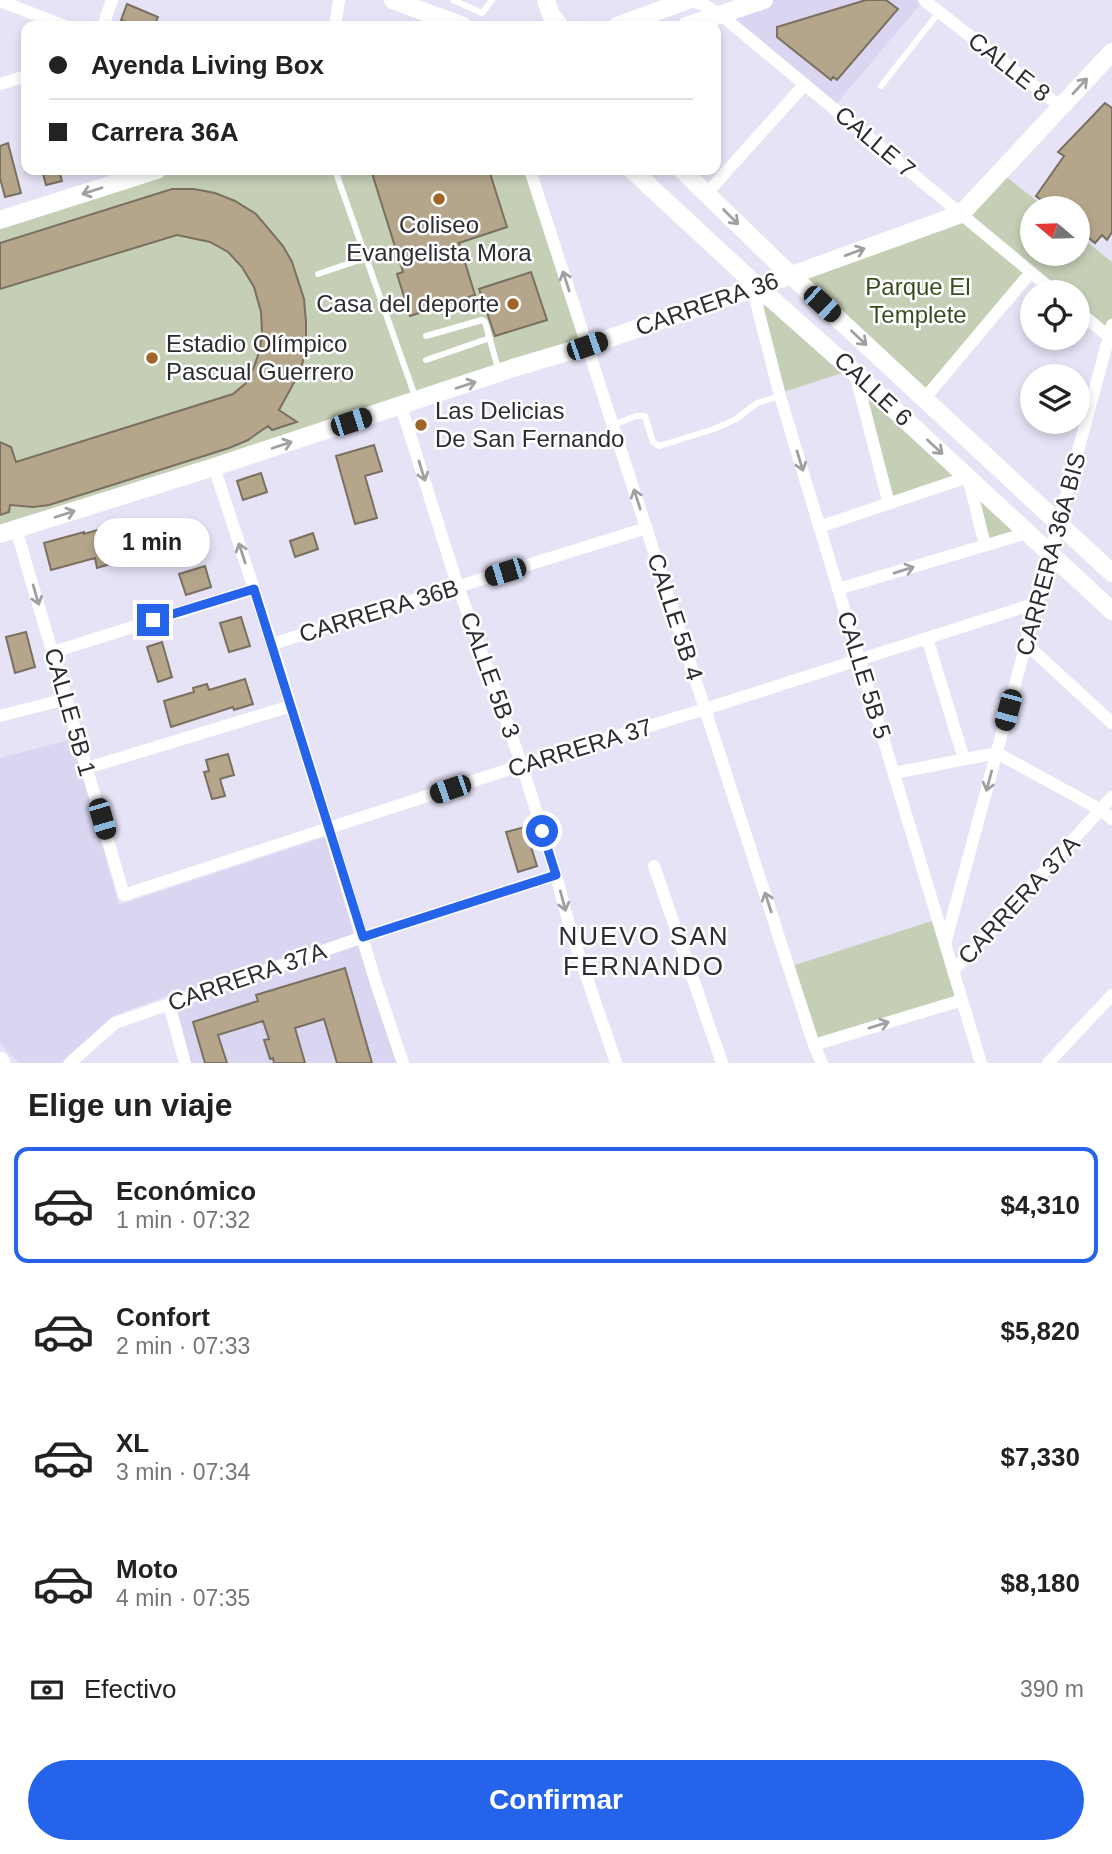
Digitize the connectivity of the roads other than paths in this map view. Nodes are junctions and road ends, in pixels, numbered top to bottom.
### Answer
1 (112, 0) edge
2 (339, 0) edge
3 (394, 0) edge
4 (453, 0) edge
5 (492, 0) edge
6 (546, 0) edge
7 (689, 0) edge
8 (764, 0) edge
9 (924, 0) edge
10 (0, 1) edge
11 (417, 4) edge
12 (940, 11) junction
13 (721, 15) junction
14 (52, 21) edge
15 (105, 21) edge
16 (336, 21) edge
17 (452, 21) edge
18 (556, 21) edge
19 (631, 21) edge
20 (702, 21) edge
21 (1111, 53) edge
22 (21, 78) edge
23 (0, 84) edge
24 (804, 84) junction
25 (881, 86) dead end
26 (1060, 107) junction
27 (127, 175) edge
28 (337, 175) edge
29 (532, 175) edge
30 (637, 175) edge
31 (687, 175) edge
32 (707, 193) junction
33 (961, 214) junction
34 (0, 220) edge
35 (365, 258) junction
36 (1031, 272) junction
37 (318, 274) dead end
38 (791, 275) junction
39 (1041, 280) edge
40 (757, 286) junction
41 (1090, 319) edge
42 (1111, 334) edge
43 (426, 336) dead end
44 (490, 338) junction
45 (587, 346) junction
46 (426, 360) dead end
47 (855, 373) junction
48 (499, 374) junction
49 (780, 396) junction
50 (924, 398) junction
51 (409, 404) junction
52 (613, 425) junction
53 (214, 467) junction
54 (968, 477) junction
55 (889, 504) junction
56 (1059, 524) junction
57 (820, 527) junction
58 (647, 528) junction
59 (8, 532) edge
60 (1027, 533) junction
61 (985, 545) junction
62 (1050, 555) junction
63 (1112, 573) edge
64 (458, 587) junction
65 (254, 589) junction
66 (838, 589) junction
67 (1037, 603) junction
68 (1112, 611) edge
69 (927, 638) junction
70 (272, 644) junction
71 (1026, 644) junction
72 (53, 652) junction
73 (860, 660) junction
74 (66, 699) junction
75 (291, 706) junction
76 (705, 709) junction
77 (0, 716) edge
78 (1112, 723) edge
79 (997, 753) junction
80 (964, 759) junction
81 (523, 765) junction
82 (87, 768) junction
83 (894, 773) junction
84 (1112, 797) edge
85 (1101, 810) junction
86 (1112, 819) edge
87 (330, 828) junction
88 (654, 866) dead end
89 (556, 875) junction
90 (124, 895) joint
91 (363, 937) junction
92 (945, 945) junction
93 (953, 971) junction
94 (1112, 995) edge
95 (962, 1000) junction
96 (169, 1004) junction
97 (814, 1045) junction
98 (70, 1063) edge
99 (185, 1063) edge
100 (403, 1063) edge
101 (616, 1063) edge
102 (722, 1063) edge
103 (821, 1063) edge
104 (981, 1063) edge
105 (1048, 1063) edge

1 - 15 street
2 - 16 street
3 - 11 main road
4 - 5 lane
6 - 18 main road
7 - 13 street, CALLE 7
7 - 19 main road
8 - 13 main road
9 - 12 street, CALLE 8
10 - 14 street
11 - 17 main road
12 - 25 lane
12 - 26 street, CALLE 8
13 - 20 main road
13 - 24 street, CALLE 7
26 -> 21 main road, CARRERA 36
22 - 23 street
24 - 32 street
24 - 33 street, CALLE 7
26 - 33 main road, CARRERA 36
27 -> 34 main road
28 - 35 lane
45 -> 29 street, CALLE 5B 4
30 - 40 main road, CALLE 6
31 - 32 main road, CALLE 6
32 -> 38 main road, CALLE 6
33 - 36 street, CALLE 7
38 -> 33 main road, CARRERA 36
35 - 37 lane
35 - 51 lane
36 - 39 street, CALLE 7
36 - 50 street
38 - 40 main road, CARRERA 36
38 -> 50 main road, CALLE 6
40 - 45 main road, CARRERA 36
40 - 47 main road, CALLE 6
40 - 49 street, CALLE 5B 5
41 - 42 street
42 - 56 street, CARRERA 36A BIS
43 - 44 lane
44 - 46 lane
44 - 48 lane
45 - 48 main road, CARRERA 36
45 - 52 street, CALLE 5B 4
47 -> 54 main road, CALLE 6
47 - 55 street
51 -> 48 main road, CARRERA 36
49 - 52 lane
49 -> 57 street, CALLE 5B 5
50 - 56 main road, CALLE 6
53 -> 51 main road, CARRERA 36
51 -> 64 street, CALLE 5B 3
58 -> 52 street, CALLE 5B 4
59 -> 53 main road, CARRERA 36
65 -> 53 street
54 - 55 street
54 - 60 main road, CALLE 6
54 - 61 street
55 - 57 street
56 - 62 street, CARRERA 36A BIS
56 - 63 main road, CALLE 6
57 - 66 street, CALLE 5B 5
58 - 64 street, CARRERA 36B
58 - 76 street, CALLE 5B 4
59 -> 72 street, CALLE 5B 1
60 - 61 street
60 - 62 main road, CALLE 6
66 -> 61 street
62 - 67 street, CARRERA 36A BIS
62 - 68 main road, CALLE 6
64 - 70 street, CARRERA 36B
64 - 81 street, CALLE 5B 3
65 - 70 street
65 - 72 street
66 - 73 street, CALLE 5B 5
67 - 69 street, CARRERA 37
67 - 71 street, CARRERA 36A BIS
69 - 73 street, CARRERA 37
69 - 80 street
70 - 75 street
71 - 78 street
71 - 79 street, CARRERA 36A BIS
72 - 74 street, CALLE 5B 1
73 - 76 street, CARRERA 37
73 - 83 street, CALLE 5B 5
74 - 77 street
74 - 82 street, CALLE 5B 1
75 - 82 street
75 - 87 street
76 - 81 street, CARRERA 37
97 -> 76 street, CALLE 5B 4
79 - 80 street
79 - 85 street
79 -> 92 street, CARRERA 36A BIS
80 - 83 street
81 - 87 street, CARRERA 37
81 - 89 street, CALLE 5B 3
82 - 90 street, CALLE 5B 1
83 - 92 street, CALLE 5B 5
84 - 85 street, CARRERA 37A
85 - 86 street
85 - 93 street, CARRERA 37A
87 - 90 street, CARRERA 37
87 - 91 street
88 - 102 street
89 - 91 street, CARRERA 37A
89 -> 101 street, CALLE 5B 3
91 - 96 street, CARRERA 37A
91 - 100 street
92 - 93 street, CALLE 5B 5
93 - 95 street, CALLE 5B 5
94 - 105 street
97 -> 95 street, CARRERA 37A
95 - 104 street, CALLE 5B 5
96 - 98 street, CARRERA 37A
96 - 99 street
97 - 103 street, CALLE 5B 4

